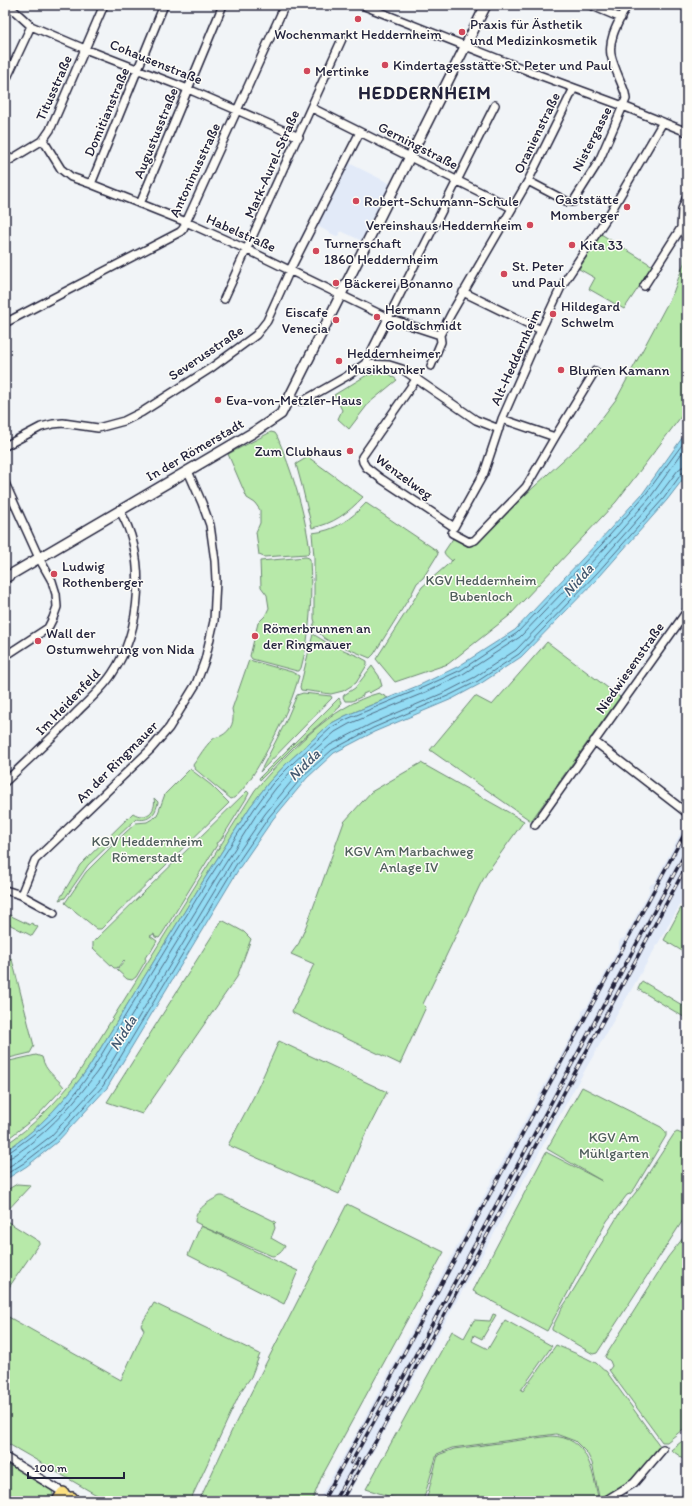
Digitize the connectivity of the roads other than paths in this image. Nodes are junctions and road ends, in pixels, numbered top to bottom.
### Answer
1 (8, 5) edge
2 (104, 5) edge
3 (164, 5) edge
4 (223, 5) edge
5 (285, 5) edge
6 (362, 5) edge
7 (486, 5) edge
8 (590, 5) edge
9 (627, 5) edge
10 (621, 18) junction
11 (30, 26) junction
12 (342, 39) dead end
13 (466, 47) junction
14 (85, 49) junction
15 (138, 69) junction
16 (5, 82) edge
17 (574, 88) junction
18 (188, 89) junction
19 (495, 105) dead end
20 (623, 106) junction
21 (312, 108) junction
22 (237, 110) junction
23 (664, 122) junction
24 (360, 132) junction
25 (687, 132) edge
26 (299, 137) junction
27 (43, 140) junction
28 (411, 157) junction
29 (5, 163) edge
30 (456, 180) junction
31 (528, 181) junction
32 (91, 184) junction
33 (687, 196) edge
34 (140, 204) junction
35 (512, 208) junction
36 (186, 222) junction
37 (248, 250) junction
38 (290, 270) junction
39 (644, 286) dead end
40 (463, 292) junction
41 (340, 295) junction
42 (224, 299) dead end
43 (388, 318) junction
44 (5, 323) edge
45 (541, 330) junction
46 (440, 335) junction
47 (365, 364) junction
48 (431, 366) dead end
49 (596, 371) dead end
50 (417, 378) junction
51 (290, 398) junction
52 (502, 419) junction
53 (499, 429) junction
54 (555, 437) junction
55 (5, 446) edge
56 (188, 471) junction
57 (5, 483) edge
58 (120, 511) junction
59 (453, 530) junction
60 (39, 558) junction
61 (5, 578) edge
62 (687, 611) edge
63 (5, 656) edge
64 (594, 741) junction
65 (5, 782) edge
66 (687, 812) edge
67 (535, 825) dead end
68 (5, 890) edge
69 (21, 895) junction
70 (54, 913) dead end
71 (664, 1449) dead end
72 (5, 1457) edge
73 (68, 1499) edge
74 (609, 1500) edge

1 - 11 street, Cohausenstraße
2 - 14 street, Titusstraße
3 - 15 street, Domitianstraße
4 - 18 street, Augustusstraße
5 - 22 street, Antoninusstraße
6 - 13 street
7 - 13 street, In der Römerstadt
8 - 10 street
9 - 10 street
10 - 20 street
11 - 14 street, Cohausenstraße
11 - 16 street
12 - 21 street, Mark-Aurel-Straße
13 - 17 street
13 - 28 street, In der Römerstadt
14 - 15 street, Cohausenstraße
14 - 27 street, Titusstraße
15 - 18 street, Cohausenstraße
15 - 32 street, Domitianstraße
17 - 20 street
17 - 31 street, Oranienstraße
18 - 22 street, Cohausenstraße
18 - 34 street, Augustusstraße
19 - 30 street
20 - 23 street
20 - 31 street, Nistergasse
21 - 24 street, Gerningstraße
21 - 26 street, Mark-Aurel-Straße
22 - 26 street, Cohausenstraße
22 - 36 street, Antoninusstraße
23 - 25 street
23 - 45 street, Alt-Heddernheim
24 - 28 street, Gerningstraße
24 - 38 street, Severusstraße
26 - 37 street, Mark-Aurel-Straße
27 - 29 street, Titusstraße
27 - 32 street, Habelstraße
28 - 30 street, Gerningstraße
28 - 41 street, In der Römerstadt
30 - 35 street, Gerningstraße
30 - 43 street
31 - 35 street, Oranienstraße
32 - 34 street, Habelstraße
33 - 39 street
34 - 36 street, Habelstraße
35 - 40 street, Oranienstraße
36 - 37 street, Habelstraße
36 - 44 street, Antoninusstraße
37 - 38 street, Habelstraße
37 - 42 street, Mark-Aurel-Straße
38 - 41 street, Habelstraße
38 - 55 street, Severusstraße
40 - 45 street
40 - 46 street, Oranienstraße
41 - 43 street, Habelstraße
41 - 51 street, In der Römerstadt
43 - 46 street, Habelstraße
43 - 47 street
45 - 52 street, Alt-Heddernheim
46 - 48 street, Oranienstraße
47 - 50 street
47 - 51 street
49 - 54 street, Wenzelweg
50 - 53 street
50 - 59 street, Wenzelweg
51 - 56 street, In der Römerstadt
52 - 53 street, Alt-Heddernheim
52 - 54 street
53 - 59 street, Alt-Heddernheim
54 - 59 street, Wenzelweg
56 - 58 street, In der Römerstadt
56 - 69 street, An der Ringmauer
57 - 60 street
58 - 60 street, In der Römerstadt
58 - 65 street, Im Heidenfeld
60 - 61 street, In der Römerstadt
60 - 63 street
62 - 64 street, Niedwiesenstraße
64 - 66 street
64 - 67 street, Niedwiesenstraße
68 - 69 street
69 - 70 street
71 - 74 street
72 - 73 street

